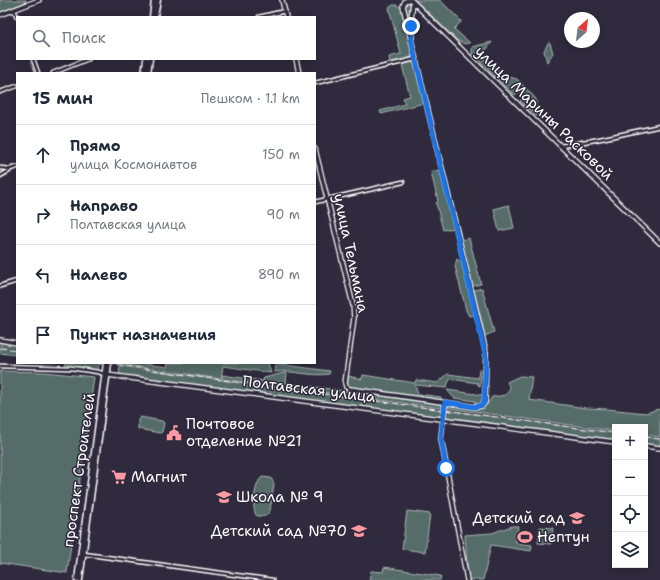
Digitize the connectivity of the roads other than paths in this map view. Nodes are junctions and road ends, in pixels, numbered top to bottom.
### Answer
1 (39, 0) edge
2 (154, 0) edge
3 (158, 0) edge
4 (282, 0) edge
5 (402, 0) edge
6 (411, 1) edge
7 (403, 6) junction
8 (14, 10) junction
9 (285, 11) junction
10 (422, 11) junction
11 (0, 15) edge
12 (17, 16) edge
13 (152, 16) edge
14 (155, 16) edge
15 (263, 16) edge
16 (286, 16) edge
17 (411, 19) junction
18 (412, 44) junction
19 (415, 59) junction
20 (33, 60) edge
21 (86, 60) edge
22 (146, 60) edge
23 (150, 60) edge
24 (296, 60) edge
25 (38, 72) edge
26 (56, 72) edge
27 (144, 72) edge
28 (148, 72) edge
29 (299, 72) edge
30 (316, 83) edge
31 (16, 86) edge
32 (0, 92) edge
33 (660, 126) edge
34 (560, 146) junction
35 (316, 153) edge
36 (0, 167) edge
37 (16, 167) edge
38 (10, 169) junction
39 (0, 176) edge
40 (403, 182) dead end
41 (327, 199) junction
42 (316, 202) edge
43 (660, 243) edge
44 (16, 281) edge
45 (0, 286) edge
46 (0, 340) edge
47 (16, 342) edge
48 (106, 364) edge
49 (109, 364) edge
50 (0, 366) edge
51 (106, 374) junction
52 (346, 387) joint
53 (445, 402) junction
54 (443, 419) junction
55 (612, 442) edge
56 (648, 446) edge
57 (660, 448) edge
58 (82, 553) junction
59 (76, 580) edge
60 (80, 580) edge
61 (272, 580) edge
62 (467, 580) edge

1 - 8 street
2 - 13 main road
3 - 14 main road
4 - 9 street
5 - 7 street
6 - 7 street
6 - 10 street, улица Марины Расковой
6 - 17 street
7 - 18 street
8 - 11 street
8 - 12 street
9 - 15 street
9 - 16 street
10 - 17 street
10 - 34 street, улица Марины Расковой
17 - 18 street
18 - 19 street
19 - 30 street
19 - 53 street, Полтавская улица
20 - 25 street
21 - 26 street
22 - 27 main road
23 - 28 main road
24 - 29 street
31 - 32 street
33 - 34 street
34 - 43 street, улица Марины Расковой
35 - 41 street, улица Тельмана
36 - 38 street
37 - 38 street
38 - 39 street
40 - 41 street
41 - 42 street
41 - 52 street, улица Тельмана
44 - 45 street
46 - 47 street
48 - 51 main road, проспект Строителей
49 - 51 main road, проспект Строителей
50 - 51 street, Полтавская улица
51 - 54 street, Полтавская улица
51 - 58 main road, проспект Строителей
52 - 53 street, Полтавская улица
53 - 54 street
54 - 55 street, Полтавская улица
54 - 62 street
56 - 57 street
58 - 59 main road, проспект Строителей
58 - 60 main road, проспект Строителей
58 - 61 street

